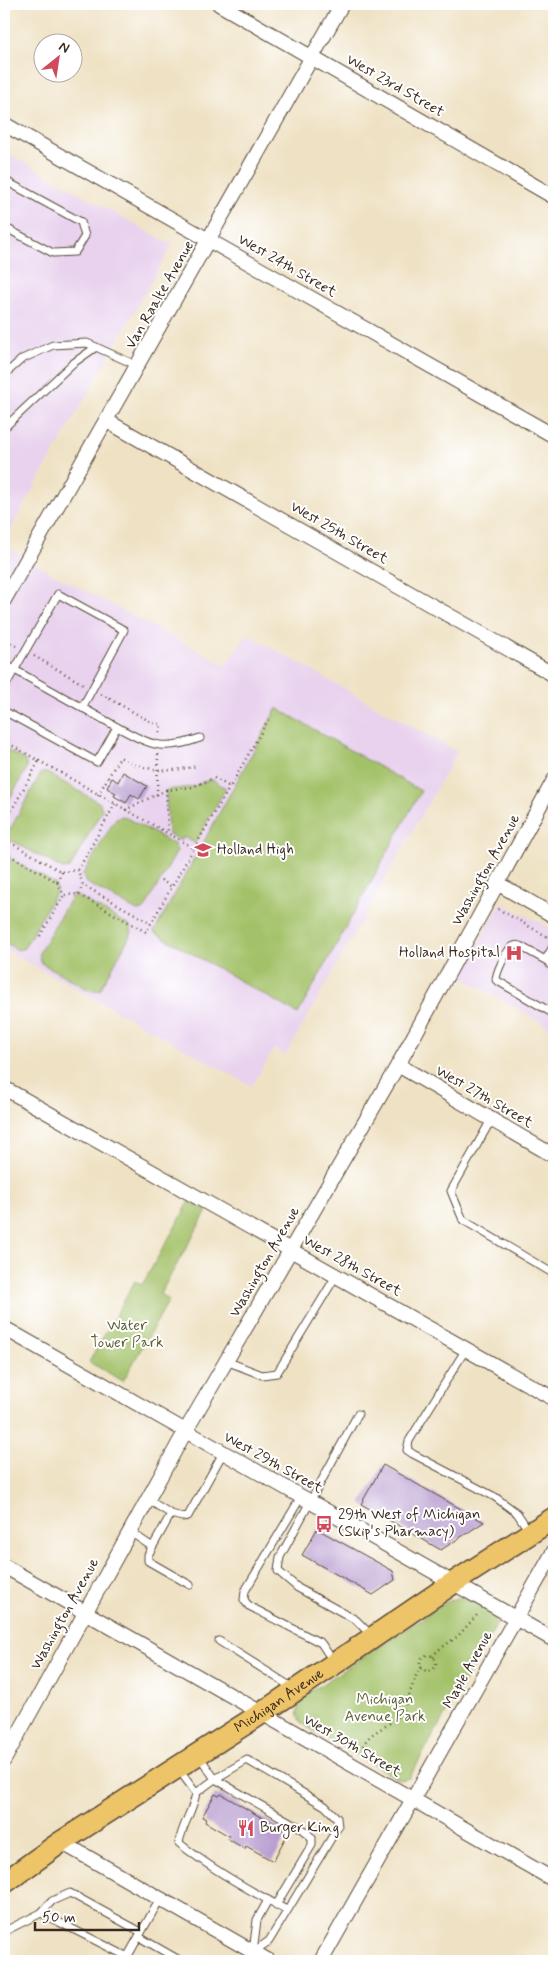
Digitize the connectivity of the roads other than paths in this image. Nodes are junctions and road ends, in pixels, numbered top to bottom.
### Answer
1 (219, 4) edge
2 (342, 4) edge
3 (312, 57) junction
4 (4, 124) edge
5 (4, 180) edge
6 (554, 197) edge
7 (4, 227) edge
8 (209, 240) junction
9 (96, 347) junction
10 (138, 366) junction
11 (4, 375) edge
12 (107, 421) junction
13 (4, 428) edge
14 (554, 436) edge
15 (4, 598) edge
16 (4, 664) edge
17 (14, 670) junction
18 (554, 675) edge
19 (4, 688) edge
20 (82, 708) junction
21 (4, 711) edge
22 (117, 727) junction
23 (200, 738) dead end
24 (554, 780) edge
25 (497, 883) junction
26 (554, 916) edge
27 (554, 943) edge
28 (547, 961) junction
29 (554, 968) edge
30 (554, 1014) edge
31 (398, 1065) junction
32 (4, 1088) edge
33 (491, 1120) junction
34 (554, 1156) edge
35 (290, 1250) junction
36 (554, 1274) edge
37 (336, 1276) junction
38 (4, 1328) edge
39 (466, 1349) junction
40 (226, 1361) junction
41 (554, 1399) edge
42 (358, 1414) dead end
43 (185, 1432) junction
44 (223, 1454) junction
45 (147, 1499) junction
46 (305, 1500) junction
47 (171, 1514) junction
48 (554, 1518) edge
49 (129, 1530) junction
50 (531, 1533) junction
51 (151, 1546) junction
52 (554, 1551) edge
53 (4, 1566) edge
54 (453, 1583) junction
55 (190, 1585) dead end
56 (84, 1612) junction
57 (516, 1618) junction
58 (373, 1637) junction
59 (554, 1640) edge
60 (219, 1642) dead end
61 (335, 1663) junction
62 (296, 1690) junction
63 (262, 1712) junction
64 (198, 1754) junction
65 (4, 1760) edge
66 (177, 1768) junction
67 (215, 1779) junction
68 (196, 1793) junction
69 (413, 1800) junction
70 (61, 1842) junction
71 (554, 1880) edge
72 (4, 1883) edge
73 (160, 1899) junction
74 (268, 1900) junction
75 (276, 1905) junction
76 (287, 1910) junction
77 (41, 1913) junction
78 (5, 1929) edge
79 (140, 1934) junction
80 (250, 1957) edge
81 (126, 1959) edge
82 (179, 1961) edge
83 (269, 1961) edge
84 (321, 1961) edge

1 - 3 street, West 23rd Street
2 - 3 street, Van Raalte Avenue
3 - 6 street, West 23rd Street
3 - 8 street, Van Raalte Avenue
4 - 8 street, West 24th Street
5 - 7 lane
8 - 10 street, Van Raalte Avenue
8 - 14 street, West 24th Street
9 - 10 lane
9 - 11 lane
9 - 13 lane
10 - 12 street, Van Raalte Avenue
12 - 15 street, Van Raalte Avenue
12 - 18 street, West 25th Street
16 - 17 lane
17 - 19 lane
17 - 20 lane
17 - 20 lane
20 - 22 lane
21 - 22 lane
22 - 23 lane
24 - 25 street, Washington Avenue
25 - 26 street
25 - 31 street, Washington Avenue
27 - 28 lane
28 - 29 lane
28 - 30 lane
31 - 33 street, West 27th Street
31 - 35 street, Washington Avenue
32 - 35 street, West 28th Street
33 - 34 street, West 27th Street
33 - 36 lane
35 - 37 street, West 28th Street
35 - 40 street, Washington Avenue
37 - 39 street, West 28th Street
37 - 40 lane
38 - 43 street, West 29th Street
39 - 41 street, West 28th Street
39 - 50 lane
40 - 43 street, Washington Avenue
42 - 46 lane
43 - 44 street, West 29th Street
43 - 45 street, Washington Avenue
44 - 46 street, West 29th Street
44 - 47 lane
45 - 47 lane
45 - 49 street, Washington Avenue
46 - 54 street, West 29th Street
46 - 58 lane
46 - 61 lane
47 - 51 lane
48 - 50 main road, Michigan Avenue
49 - 51 lane
49 - 56 street, Washington Avenue
50 - 54 main road, Michigan Avenue
51 - 55 lane
52 - 57 street, Maple Avenue
53 - 56 street, West 30th Street
54 - 57 street, West 29th Street
54 - 58 main road, Michigan Avenue
56 - 63 street, West 30th Street
56 - 65 street, Washington Avenue
57 - 59 street, West 29th Street
57 - 69 street, Maple Avenue
58 - 61 main road, Michigan Avenue
60 - 62 lane
61 - 62 main road, Michigan Avenue
62 - 63 main road, Michigan Avenue
63 - 64 main road, Michigan Avenue
63 - 69 street, West 30th Street
64 - 66 main road, Michigan Avenue
64 - 67 lane
66 - 68 lane
66 - 70 main road, Michigan Avenue
67 - 68 lane
67 - 75 lane
67 - 76 lane
68 - 74 lane
69 - 71 street, West 30th Street
69 - 84 street, Maple Avenue
70 - 72 main road, Michigan Avenue
70 - 73 street
73 - 79 lane
73 - 80 street
74 - 75 lane
74 - 80 lane
75 - 76 lane
76 - 80 lane
77 - 78 lane
77 - 79 lane
77 - 81 lane
79 - 81 lane
79 - 82 lane
80 - 83 street

